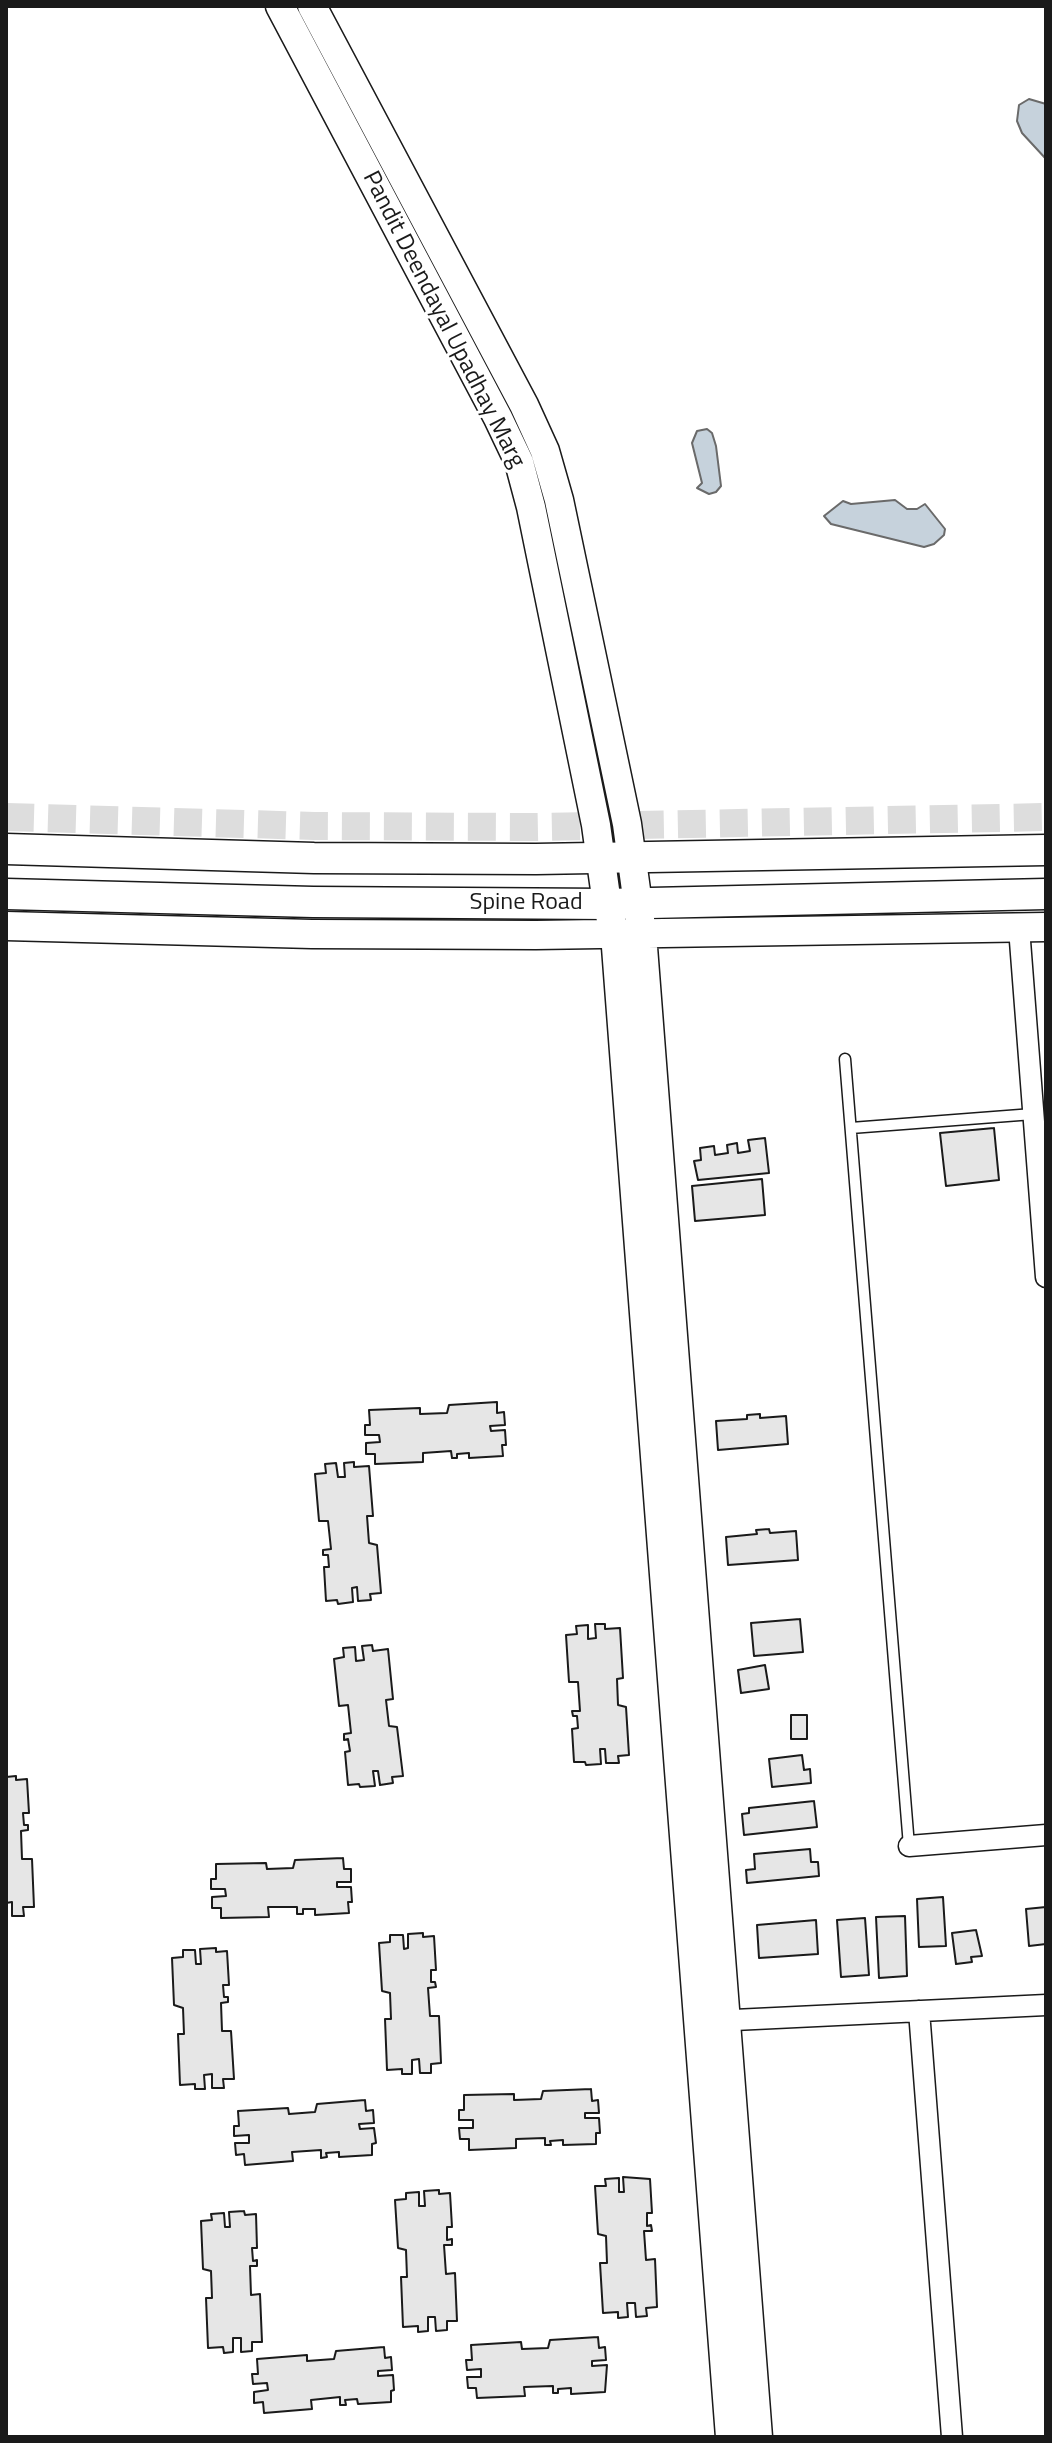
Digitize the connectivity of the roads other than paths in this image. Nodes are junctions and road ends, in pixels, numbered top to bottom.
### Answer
1 (280, 6) edge
2 (312, 6) edge
3 (6, 849) edge
4 (1046, 850) edge
5 (616, 858) junction
6 (6, 894) edge
7 (1046, 894) edge
8 (637, 901) junction
9 (607, 904) junction
10 (6, 926) edge
11 (1033, 927) edge
12 (629, 934) junction
13 (845, 1059) dead end
14 (1033, 1114) junction
15 (851, 1128) junction
16 (1046, 1277) edge
17 (1046, 1835) edge
18 (909, 1846) joint
19 (1046, 2005) edge
20 (919, 2011) junction
21 (726, 2020) junction
22 (697, 2022) junction
23 (730, 2437) edge
24 (758, 2437) edge
25 (952, 2437) edge

1 - 5 main road, Pandit Deendayal Upadhay Marg
2 - 5 main road, Pandit Deendayal Upadhay Marg
3 - 5 main road, Spine Road
4 - 5 main road, Spine Road
5 - 8 main road, Pandit Deendayal Upadhay Marg
5 - 9 main road, Pandit Deendayal Upadhay Marg
6 - 9 main road, Spine Road
7 - 8 main road, Spine Road
8 - 9 main road, Spine Road
8 - 12 main road, Pandit Deendayal Upadhay Marg
9 - 12 main road, Pandit Deendayal Upadhay Marg
10 - 12 main road, Spine Road
11 - 12 main road, Spine Road
11 - 14 street
12 - 21 main road
12 - 22 main road
13 - 15 lane
14 - 15 lane
14 - 16 street
15 - 18 lane
17 - 18 street
19 - 20 street
20 - 21 street
20 - 25 street
21 - 22 street
21 - 24 main road
22 - 23 main road

